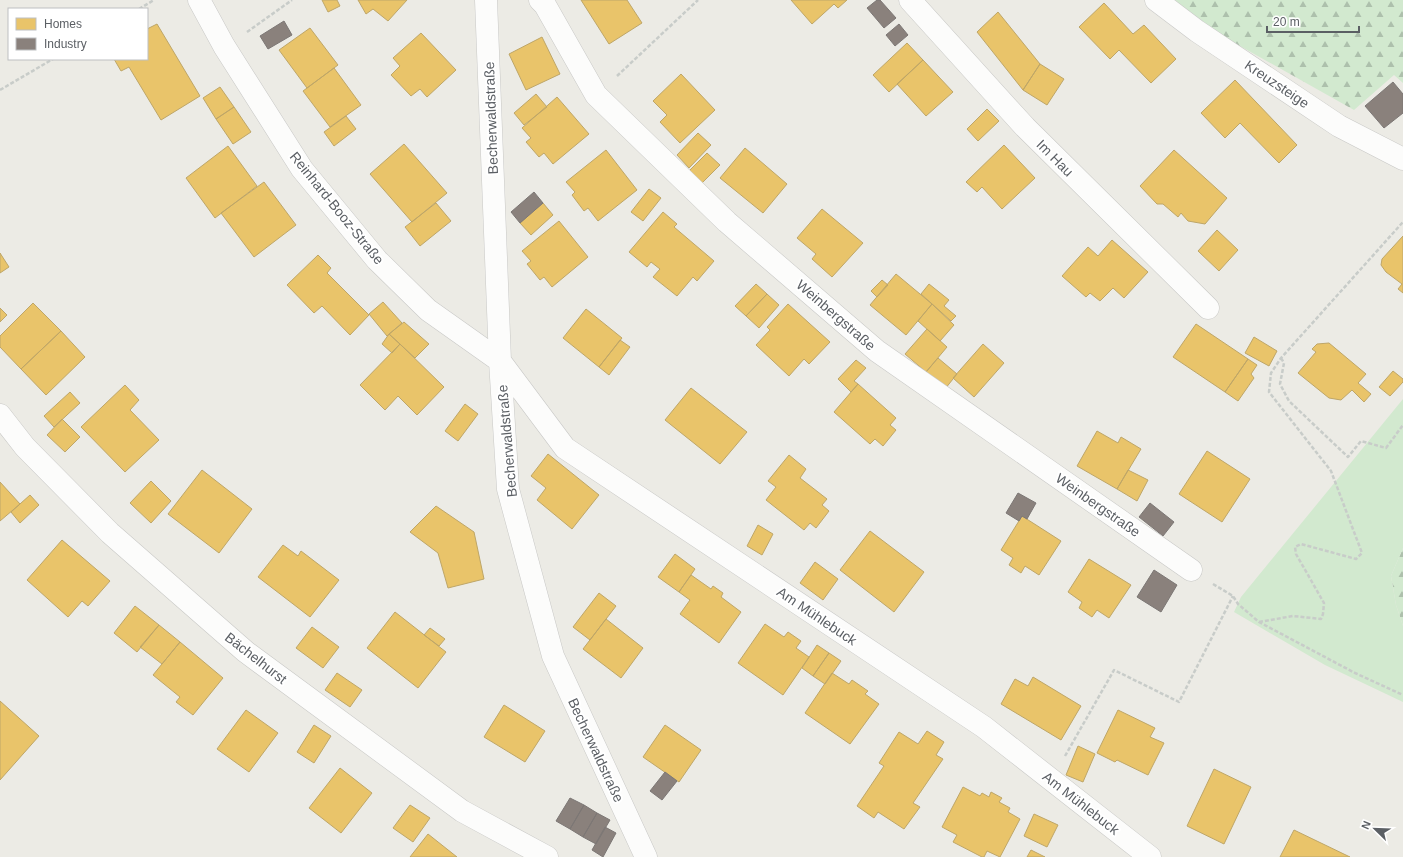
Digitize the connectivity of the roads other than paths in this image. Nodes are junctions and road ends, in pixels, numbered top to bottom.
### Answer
1 (200, 0) edge
2 (486, 0) edge
3 (540, 0) edge
4 (910, 0) edge
5 (1156, 0) edge
6 (1403, 159) edge
7 (1208, 308) dead end
8 (500, 361) junction
9 (0, 415) edge
10 (1191, 570) road end
11 (547, 857) edge
12 (646, 857) edge
13 (1150, 857) edge

1 - 8 street, Reinhard-Booz-Straße
2 - 8 street, Becherwaldstraße
3 - 10 street, Weinbergstraße
4 - 7 street, Im Hau
5 - 6 street, Kreuzsteige
8 - 12 street, Becherwaldstraße
8 - 13 street, Am Mühlebuck
9 - 11 street, Bächelhurst

